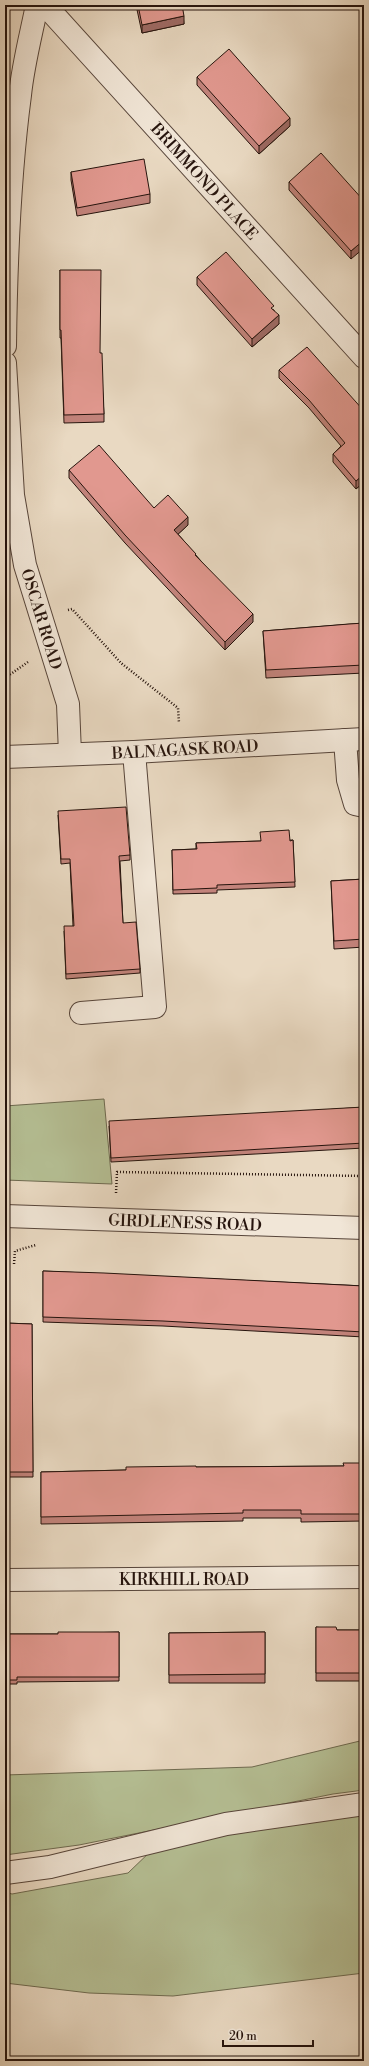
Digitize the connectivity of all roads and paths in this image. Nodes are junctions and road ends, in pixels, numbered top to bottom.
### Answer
1 (37, 5) edge
2 (45, 5) edge
3 (5, 346) edge
4 (364, 357) edge
5 (5, 363) edge
6 (9, 495) edge
7 (40, 613) junction
8 (355, 739) edge
9 (181, 750) junction
10 (134, 752) junction
11 (70, 754) junction
12 (5, 757) edge
13 (364, 806) edge
14 (81, 1013) dead end
15 (364, 1176) edge
16 (5, 1216) edge
17 (114, 1219) junction
18 (364, 1228) edge
19 (364, 1577) edge
20 (5, 1580) edge
21 (364, 1804) edge
22 (5, 1873) edge

1 - 3 street
2 - 4 street, BRIMMOND PLACE
5 - 6 street, OSCAR ROAD
6 - 7 street, OSCAR ROAD
7 - 9 path
7 - 11 street, OSCAR ROAD
8 - 9 street, BALNAGASK ROAD
8 - 13 street
9 - 10 street, BALNAGASK ROAD
10 - 11 street, BALNAGASK ROAD
10 - 14 street
11 - 12 street, BALNAGASK ROAD
15 - 17 path
16 - 17 street, GIRDLENESS ROAD
17 - 18 street, GIRDLENESS ROAD
19 - 20 street, KIRKHILL ROAD
21 - 22 street

